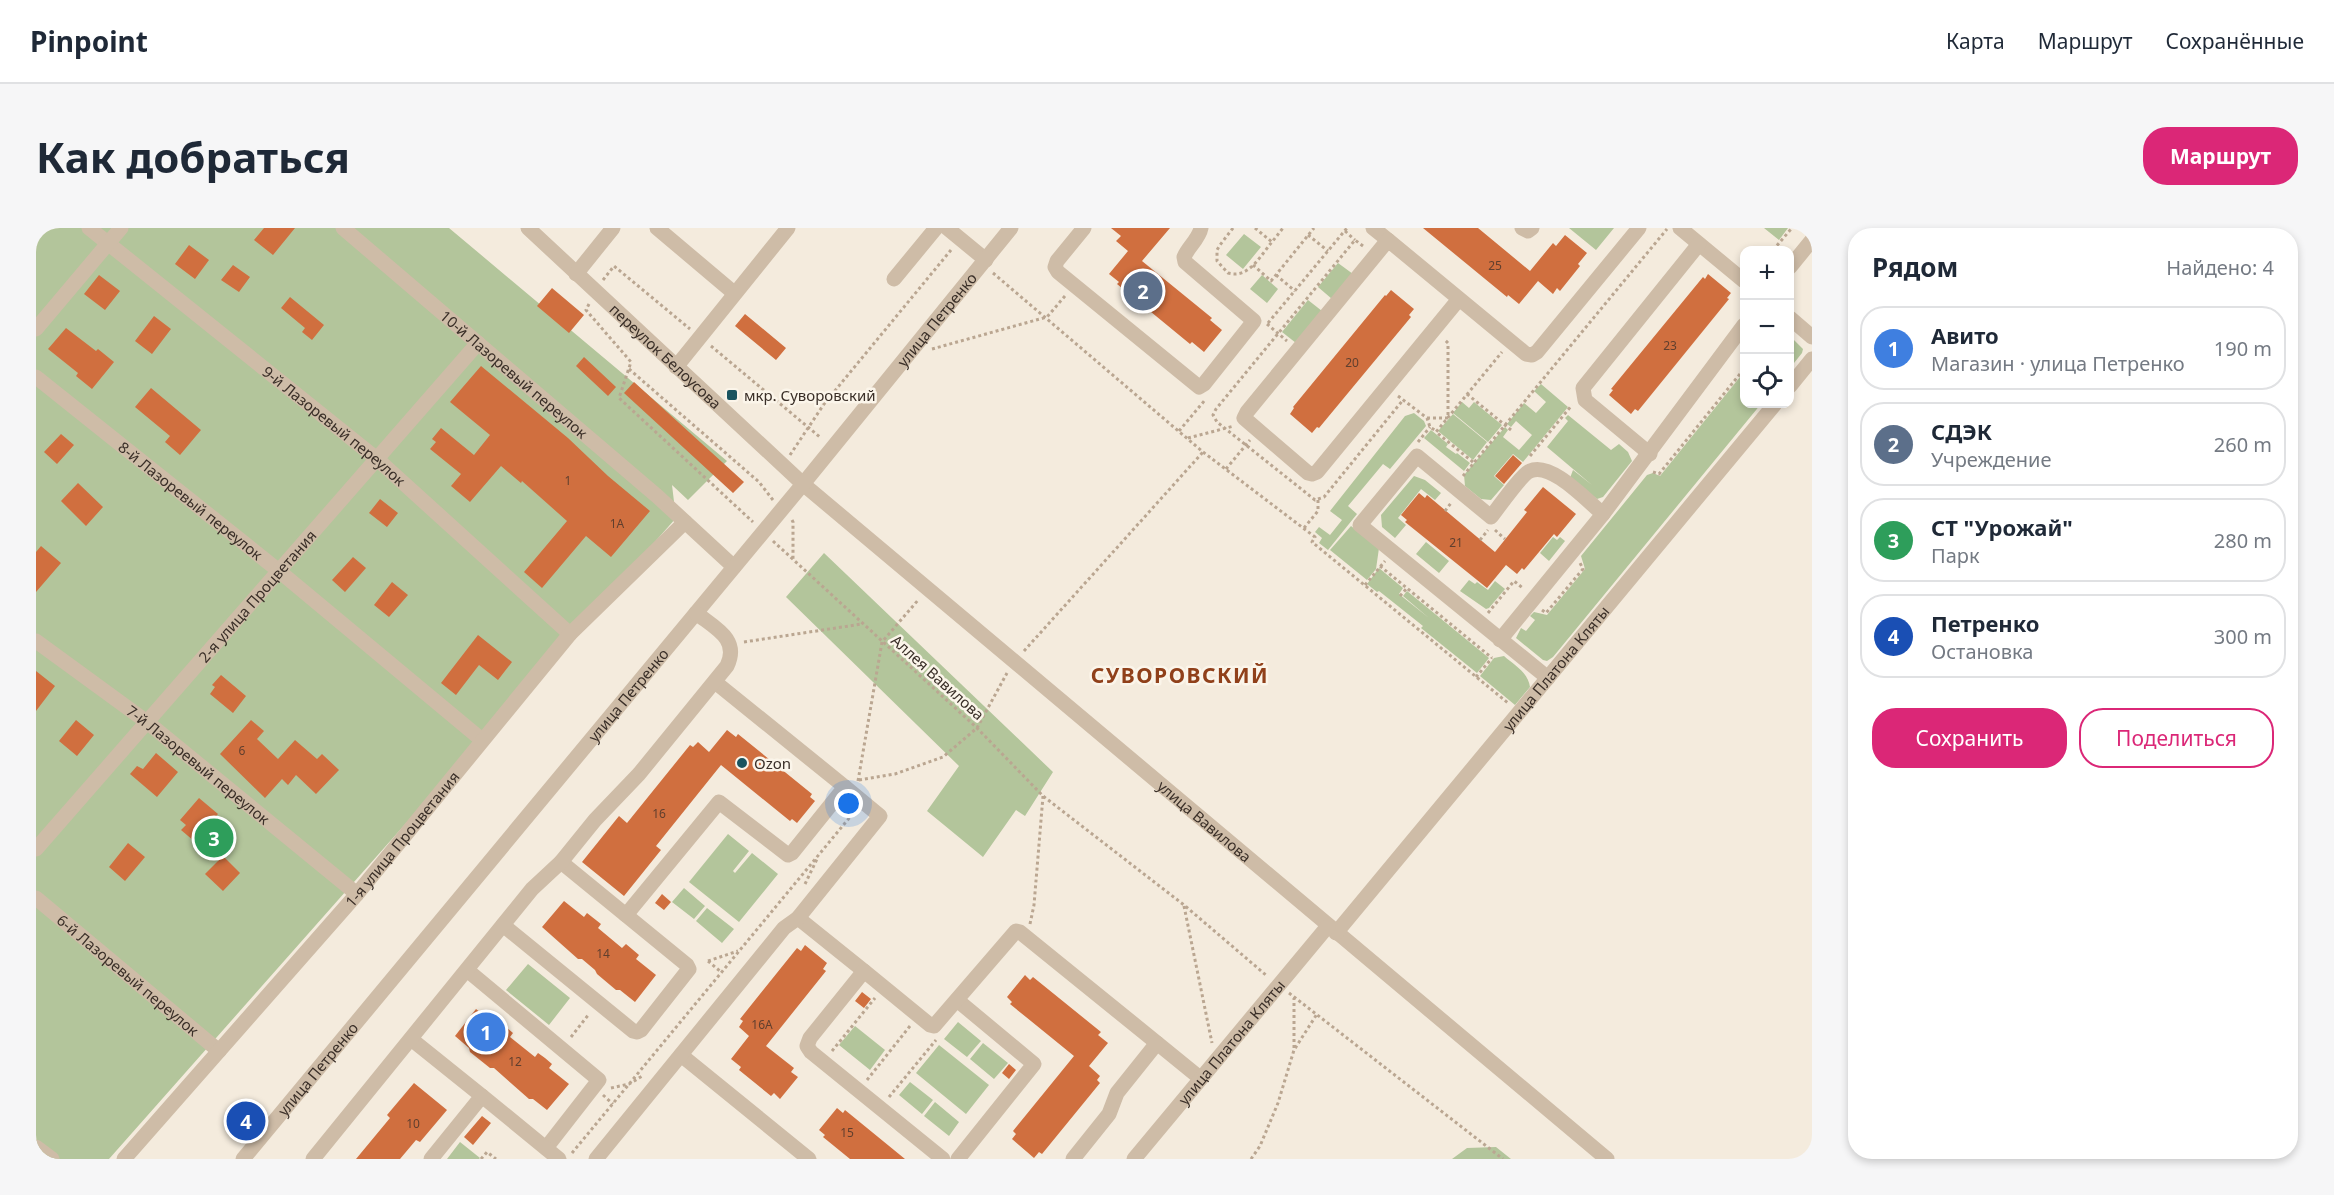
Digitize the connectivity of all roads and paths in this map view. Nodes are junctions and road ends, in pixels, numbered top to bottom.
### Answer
1 (89, 228) edge
2 (121, 228) edge
3 (343, 228) edge
4 (528, 228) edge
5 (613, 228) edge
6 (657, 228) edge
7 (788, 228) edge
8 (936, 228) edge
9 (946, 228) edge
10 (1011, 228) edge
11 (1084, 228) edge
12 (1201, 228) edge
13 (1233, 228) edge
14 (1255, 228) edge
15 (1283, 228) edge
16 (1314, 228) edge
17 (1373, 228) edge
18 (1522, 228) edge
19 (1532, 228) edge
20 (1640, 228) edge
21 (1668, 228) edge
22 (1680, 228) edge
23 (1792, 228) edge
24 (1344, 231) dead end
25 (1308, 235) junction
26 (960, 239) junction
27 (1355, 240) junction
28 (1388, 240) junction
29 (1812, 240) edge
30 (1272, 242) junction
31 (108, 243) junction
32 (1699, 244) junction
33 (1776, 246) edge
34 (1328, 251) dead end
35 (1375, 256) junction
36 (984, 262) junction
37 (1794, 262) edge
38 (1253, 265) junction
39 (576, 274) junction
40 (1276, 275) junction
41 (1740, 278) edge
42 (894, 279) dead end
43 (1074, 285) junction
44 (594, 291) junction
45 (1295, 291) dead end
46 (1312, 292) junction
47 (734, 293) junction
48 (1318, 297) dead end
49 (1459, 299) junction
50 (1047, 317) junction
51 (1794, 321) edge
52 (1267, 324) dead end
53 (36, 329) edge
54 (1740, 330) edge
55 (1433, 331) junction
56 (1278, 333) junction
57 (1812, 337) edge
58 (1511, 341) junction
59 (478, 343) junction
60 (1290, 344) dead end
61 (908, 356) junction
62 (1812, 359) edge
63 (676, 367) junction
64 (629, 369) junction
65 (36, 377) edge
66 (1794, 381) edge
67 (1583, 392) junction
68 (1467, 394) junction
69 (1403, 400) dead end
70 (1410, 406) dead end
71 (1772, 408) edge
72 (1426, 418) junction
73 (1448, 418) junction
74 (1504, 425) junction
75 (1252, 427) junction
76 (1225, 428) junction
77 (1511, 430) dead end
78 (1436, 432) junction
79 (1187, 438) junction
80 (1246, 446) junction
81 (1203, 452) junction
82 (1650, 454) junction
83 (377, 459) junction
84 (1473, 462) junction
85 (1524, 463) dead end
86 (782, 465) junction
87 (1226, 469) junction
88 (1462, 480) dead end
89 (803, 484) junction
90 (1318, 500) junction
91 (782, 510) junction
92 (1603, 514) junction
93 (1500, 521) dead end
94 (685, 522) junction
95 (1304, 528) junction
96 (1493, 529) junction
97 (763, 532) junction
98 (1505, 538) dead end
99 (1480, 540) dead end
100 (1393, 551) junction
101 (793, 560) junction
102 (1380, 566) junction
103 (734, 567) junction
104 (279, 571) junction
105 (1365, 585) junction
106 (928, 588) junction
107 (1528, 592) dead end
108 (696, 613) junction
109 (1480, 623) junction
110 (863, 624) junction
111 (570, 634) junction
112 (1468, 638) junction
113 (1500, 639) junction
114 (36, 641) edge
115 (882, 642) junction
116 (731, 644) junction
117 (1014, 663) junction
118 (1476, 677) junction
119 (1548, 678) junction
120 (715, 681) junction
121 (1519, 713) junction
122 (147, 722) junction
123 (976, 728) junction
124 (482, 740) junction
125 (855, 791) junction
126 (1043, 796) junction
127 (36, 849) edge
128 (561, 862) junction
129 (357, 894) junction
130 (36, 898) edge
131 (777, 905) junction
132 (1184, 905) junction
133 (782, 909) dead end
134 (626, 915) junction
135 (798, 918) junction
136 (503, 925) junction
137 (1332, 929) junction
138 (1026, 937) junction
139 (740, 950) junction
140 (467, 970) junction
141 (864, 971) junction
142 (721, 972) junction
143 (726, 976) dead end
144 (1279, 986) junction
145 (884, 987) junction
146 (1294, 997) junction
147 (957, 1000) junction
148 (598, 1002) junction
149 (1317, 1014) junction
150 (919, 1016) junction
151 (411, 1039) junction
152 (936, 1040) dead end
153 (1157, 1043) junction
154 (562, 1047) junction
155 (1294, 1050) junction
156 (219, 1051) junction
157 (681, 1055) junction
158 (1216, 1060) junction
159 (823, 1062) junction
160 (650, 1072) dead end
161 (1200, 1078) junction
162 (629, 1084) junction
163 (858, 1090) junction
164 (598, 1092) dead end
165 (482, 1096) junction
166 (880, 1108) junction
167 (36, 1147) edge
168 (546, 1148) junction
169 (52, 1159) edge
170 (124, 1159) edge
171 (243, 1159) edge
172 (313, 1159) edge
173 (431, 1159) edge
174 (481, 1159) edge
175 (496, 1159) edge
176 (560, 1159) edge
177 (567, 1159) edge
178 (596, 1159) edge
179 (809, 1159) edge
180 (943, 1159) edge
181 (958, 1159) edge
182 (1073, 1159) edge
183 (1134, 1159) edge
184 (1251, 1159) edge
185 (1503, 1159) edge
186 (1607, 1159) edge

1 - 31 street, 9-й Лазоревый переулок
2 - 31 street
3 - 59 street, 10-й Лазоревый переулок
4 - 39 street, переулок Белоусова
5 - 39 street
6 - 47 street
7 - 47 street
8 - 42 street
9 - 26 street
10 - 36 street, улица Петренко
11 - 43 street
12 - 43 street
13 - 38 path
14 - 30 path
15 - 30 path
16 - 25 path
17 - 28 street
18 - 19 street
20 - 58 street
21 - 74 path
22 - 32 street
23 - 33 path
24 - 27 path
25 - 34 path
25 - 40 path
26 - 36 street
26 - 86 path
27 - 35 path
27 - 46 path
28 - 35 street
28 - 49 street
29 - 37 street
30 - 38 path
31 - 53 street
31 - 83 street, 9-й Лазоревый переулок
32 - 41 street
32 - 67 street
35 - 75 street
36 - 50 path
36 - 61 street, улица Петренко
38 - 40 path
39 - 44 street, переулок Белоусова
40 - 45 path
43 - 50 path
44 - 63 street, переулок Белоусова
44 - 64 path
46 - 48 path
46 - 56 path
47 - 63 street
49 - 55 street
49 - 58 street
50 - 61 path
50 - 79 path
51 - 57 street
52 - 56 path
54 - 82 street
55 - 73 path
55 - 75 street
56 - 60 path
56 - 76 path
58 - 68 path
59 - 83 street, 2-я улица Процветания
59 - 94 street, 10-й Лазоревый переулок
61 - 89 street, улица Петренко
62 - 66 street
63 - 86 street, переулок Белоусова
64 - 91 path
64 - 97 path, Аллея Вавилова
65 - 104 street, 8-й Лазоревый переулок
67 - 82 street
67 - 85 path
68 - 73 path
68 - 74 path
69 - 90 path
70 - 72 path
71 - 119 street, улица Платона Кляты
72 - 73 path
72 - 78 path
73 - 78 path
74 - 77 path
74 - 84 path
75 - 76 path
75 - 80 path
76 - 79 path
76 - 80 path
78 - 84 path
79 - 81 path
80 - 87 path
80 - 90 path
81 - 87 path
81 - 117 path
82 - 92 street
83 - 104 street, 2-я улица Процветания
83 - 111 street, 9-й Лазоревый переулок
84 - 88 path
86 - 89 street, переулок Белоусова
87 - 95 path
89 - 91 street, улица Петренко
89 - 106 street, улица Вавилова
90 - 95 path
91 - 97 street, улица Петренко
91 - 101 path
92 - 100 street
92 - 113 street
93 - 96 path
94 - 103 street, 10-й Лазоревый переулок
94 - 111 street, 1-я улица Процветания
95 - 105 path
96 - 98 path
96 - 99 path
97 - 101 path, Аллея Вавилова
97 - 103 street, улица Петренко
100 - 102 path
100 - 109 street
101 - 110 path, Аллея Вавилова
102 - 105 path
102 - 112 path
103 - 108 street, улица Петренко
104 - 122 street, 2-я улица Процветания
104 - 124 street, 8-й Лазоревый переулок
105 - 118 path
106 - 115 path
106 - 117 street, улица Вавилова
107 - 109 path
108 - 116 street
108 - 171 street, улица Петренко
109 - 112 path
109 - 113 street
110 - 115 path, Аллея Вавилова
110 - 116 path
111 - 124 street, 1-я улица Процветания
112 - 118 path
113 - 119 street
114 - 122 street, 7-й Лазоревый переулок
115 - 123 path, Аллея Вавилова
115 - 125 path
116 - 120 street
117 - 123 path
117 - 137 street, улица Вавилова
118 - 121 path
119 - 121 street, улица Платона Кляты
120 - 125 street
120 - 128 street
121 - 137 street, улица Платона Кляты
122 - 127 street, 2-я улица Процветания
122 - 129 street, 7-й Лазоревый переулок
123 - 125 path
123 - 126 path, Аллея Вавилова
124 - 129 street, 1-я улица Процветания
125 - 131 path
125 - 134 street
125 - 135 street
126 - 132 path, Аллея Вавилова
126 - 138 path
128 - 134 street
128 - 136 street
129 - 156 street, 1-я улица Процветания
130 - 156 street, 6-й Лазоревый переулок
131 - 133 path
131 - 139 path
132 - 144 path, Аллея Вавилова
132 - 158 path
134 - 148 street
135 - 141 street
135 - 157 street
136 - 140 street
136 - 148 street
137 - 144 street, улица Платона Кляты
137 - 186 street, улица Вавилова
138 - 147 street
138 - 153 street
139 - 142 path
139 - 142 path
140 - 151 street
140 - 154 street
141 - 145 street
141 - 159 street
142 - 143 path
142 - 162 path
144 - 146 path, Аллея Вавилова
144 - 158 street, улица Платона Кляты
145 - 150 street
145 - 159 path
146 - 149 path, Аллея Вавилова
146 - 155 path
147 - 150 street
147 - 181 street
148 - 154 path
149 - 155 path
149 - 185 path, Аллея Вавилова
150 - 163 path
151 - 165 street
151 - 172 street
152 - 166 path
153 - 161 street
153 - 182 street
154 - 168 street
155 - 184 path
156 - 170 street, 1-я улица Процветания
157 - 178 street
157 - 179 street
158 - 161 street, улица Платона Кляты
159 - 163 street
160 - 162 path
161 - 183 street, улица Платона Кляты
162 - 164 path
162 - 177 path
163 - 166 street
165 - 168 street
165 - 173 street
166 - 180 street
167 - 169 street
168 - 176 street
174 - 175 path

